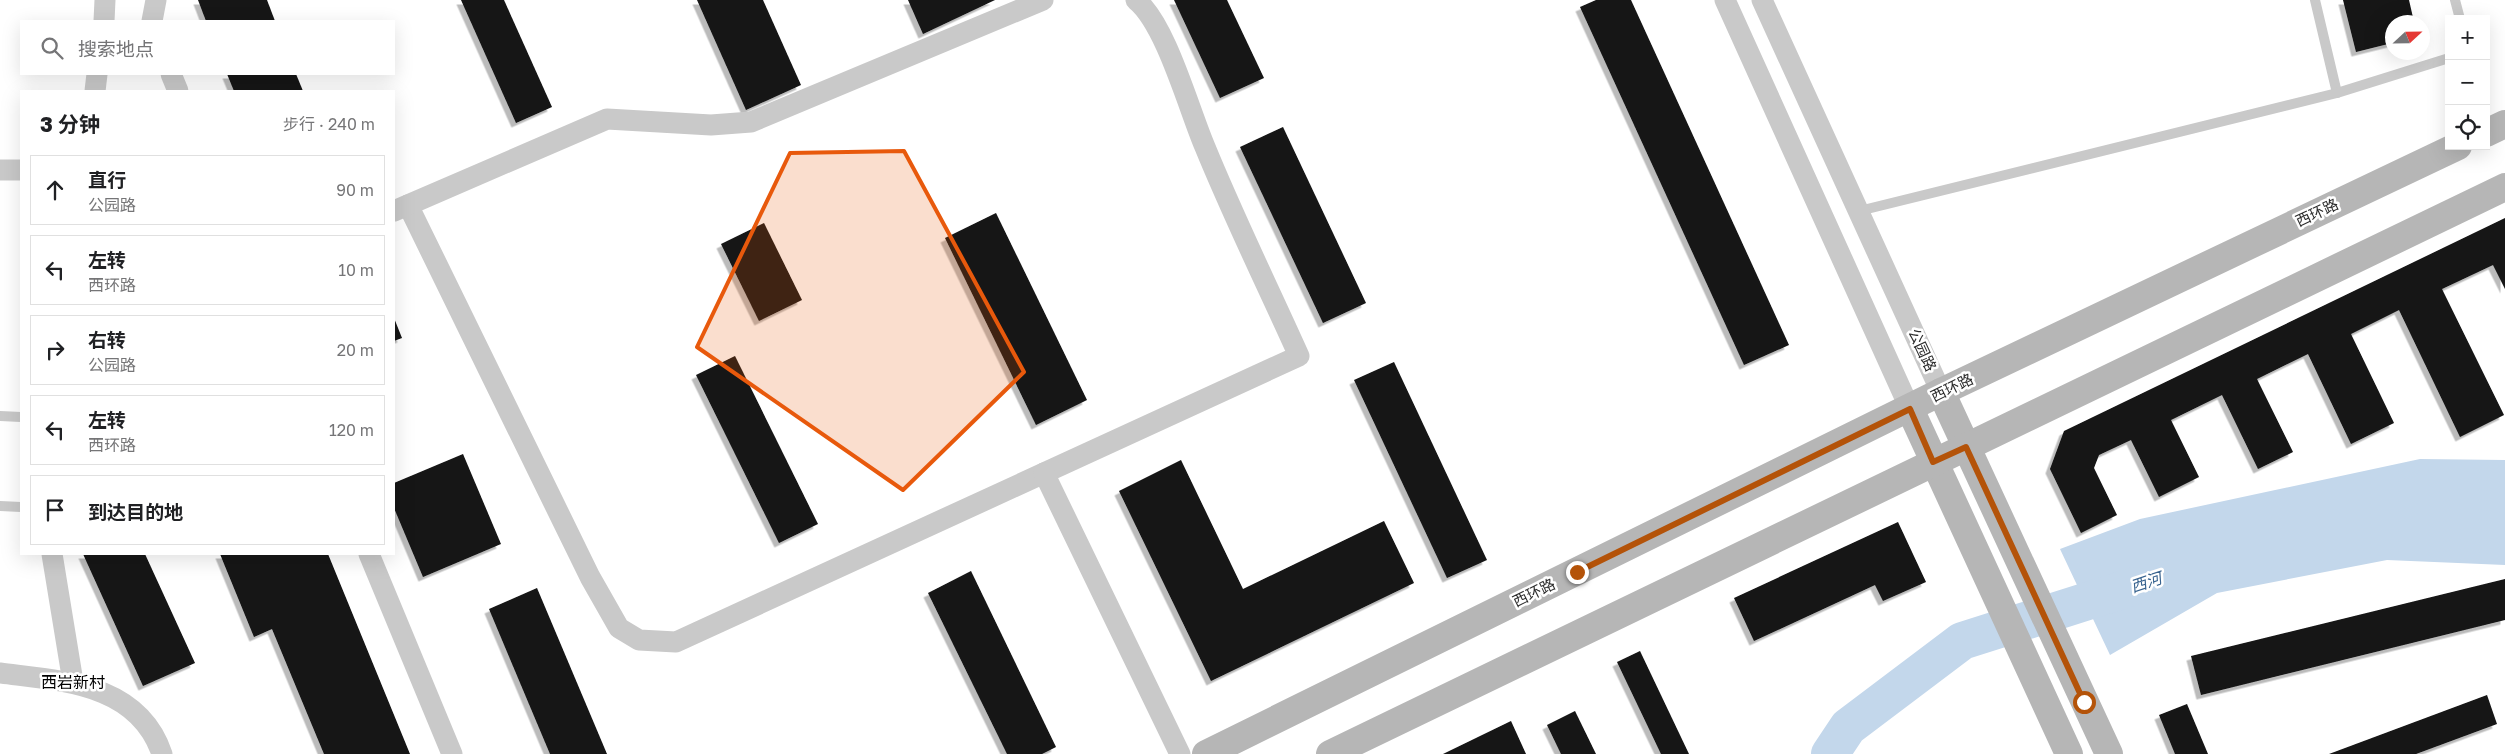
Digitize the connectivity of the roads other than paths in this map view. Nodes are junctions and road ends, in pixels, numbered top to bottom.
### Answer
1 (105, 0) edge
2 (156, 0) edge
3 (1043, 0) edge
4 (1136, 0) edge
5 (1725, 0) edge
6 (1762, 0) edge
7 (2315, 0) edge
8 (2455, 0) edge
9 (2459, 15) edge
10 (104, 20) edge
11 (152, 20) edge
12 (2445, 59) edge
13 (97, 75) edge
14 (171, 75) edge
15 (95, 90) edge
16 (178, 90) edge
17 (2337, 93) junction
18 (2505, 124) edge
19 (2490, 131) edge
20 (2450, 150) edge
21 (0, 170) edge
22 (20, 170) edge
23 (2505, 187) edge
24 (401, 208) edge
25 (1859, 211) junction
26 (1941, 392) junction
27 (1910, 409) junction
28 (0, 416) edge
29 (20, 417) edge
30 (1966, 447) junction
31 (1933, 462) junction
32 (1044, 473) junction
33 (0, 506) edge
34 (20, 507) edge
35 (52, 555) edge
36 (369, 555) edge
37 (0, 673) edge
38 (73, 682) junction
39 (162, 754) edge
40 (452, 754) edge
41 (1180, 754) edge
42 (1206, 754) edge
43 (1330, 754) edge
44 (2069, 754) edge
45 (2108, 754) edge

1 - 10 street
2 - 11 street
3 - 24 street
4 - 32 street
5 - 27 street
6 - 25 street, 公园路
7 - 17 lane
8 - 9 lane
12 - 17 lane
13 - 15 street
14 - 16 street
17 - 25 lane
18 - 19 main road
20 - 26 main road, 西环路
21 - 22 street
23 - 30 main road
24 - 32 street
25 - 26 street, 公园路
26 - 27 main road, 西环路
26 - 30 main road, 公园路
27 - 31 main road
27 - 42 main road, 西环路
28 - 29 lane
30 - 31 main road
30 - 45 main road, 公园路
31 - 43 main road
31 - 44 main road
32 - 41 street
33 - 34 lane
35 - 38 street
36 - 40 street
37 - 38 street
38 - 39 street

